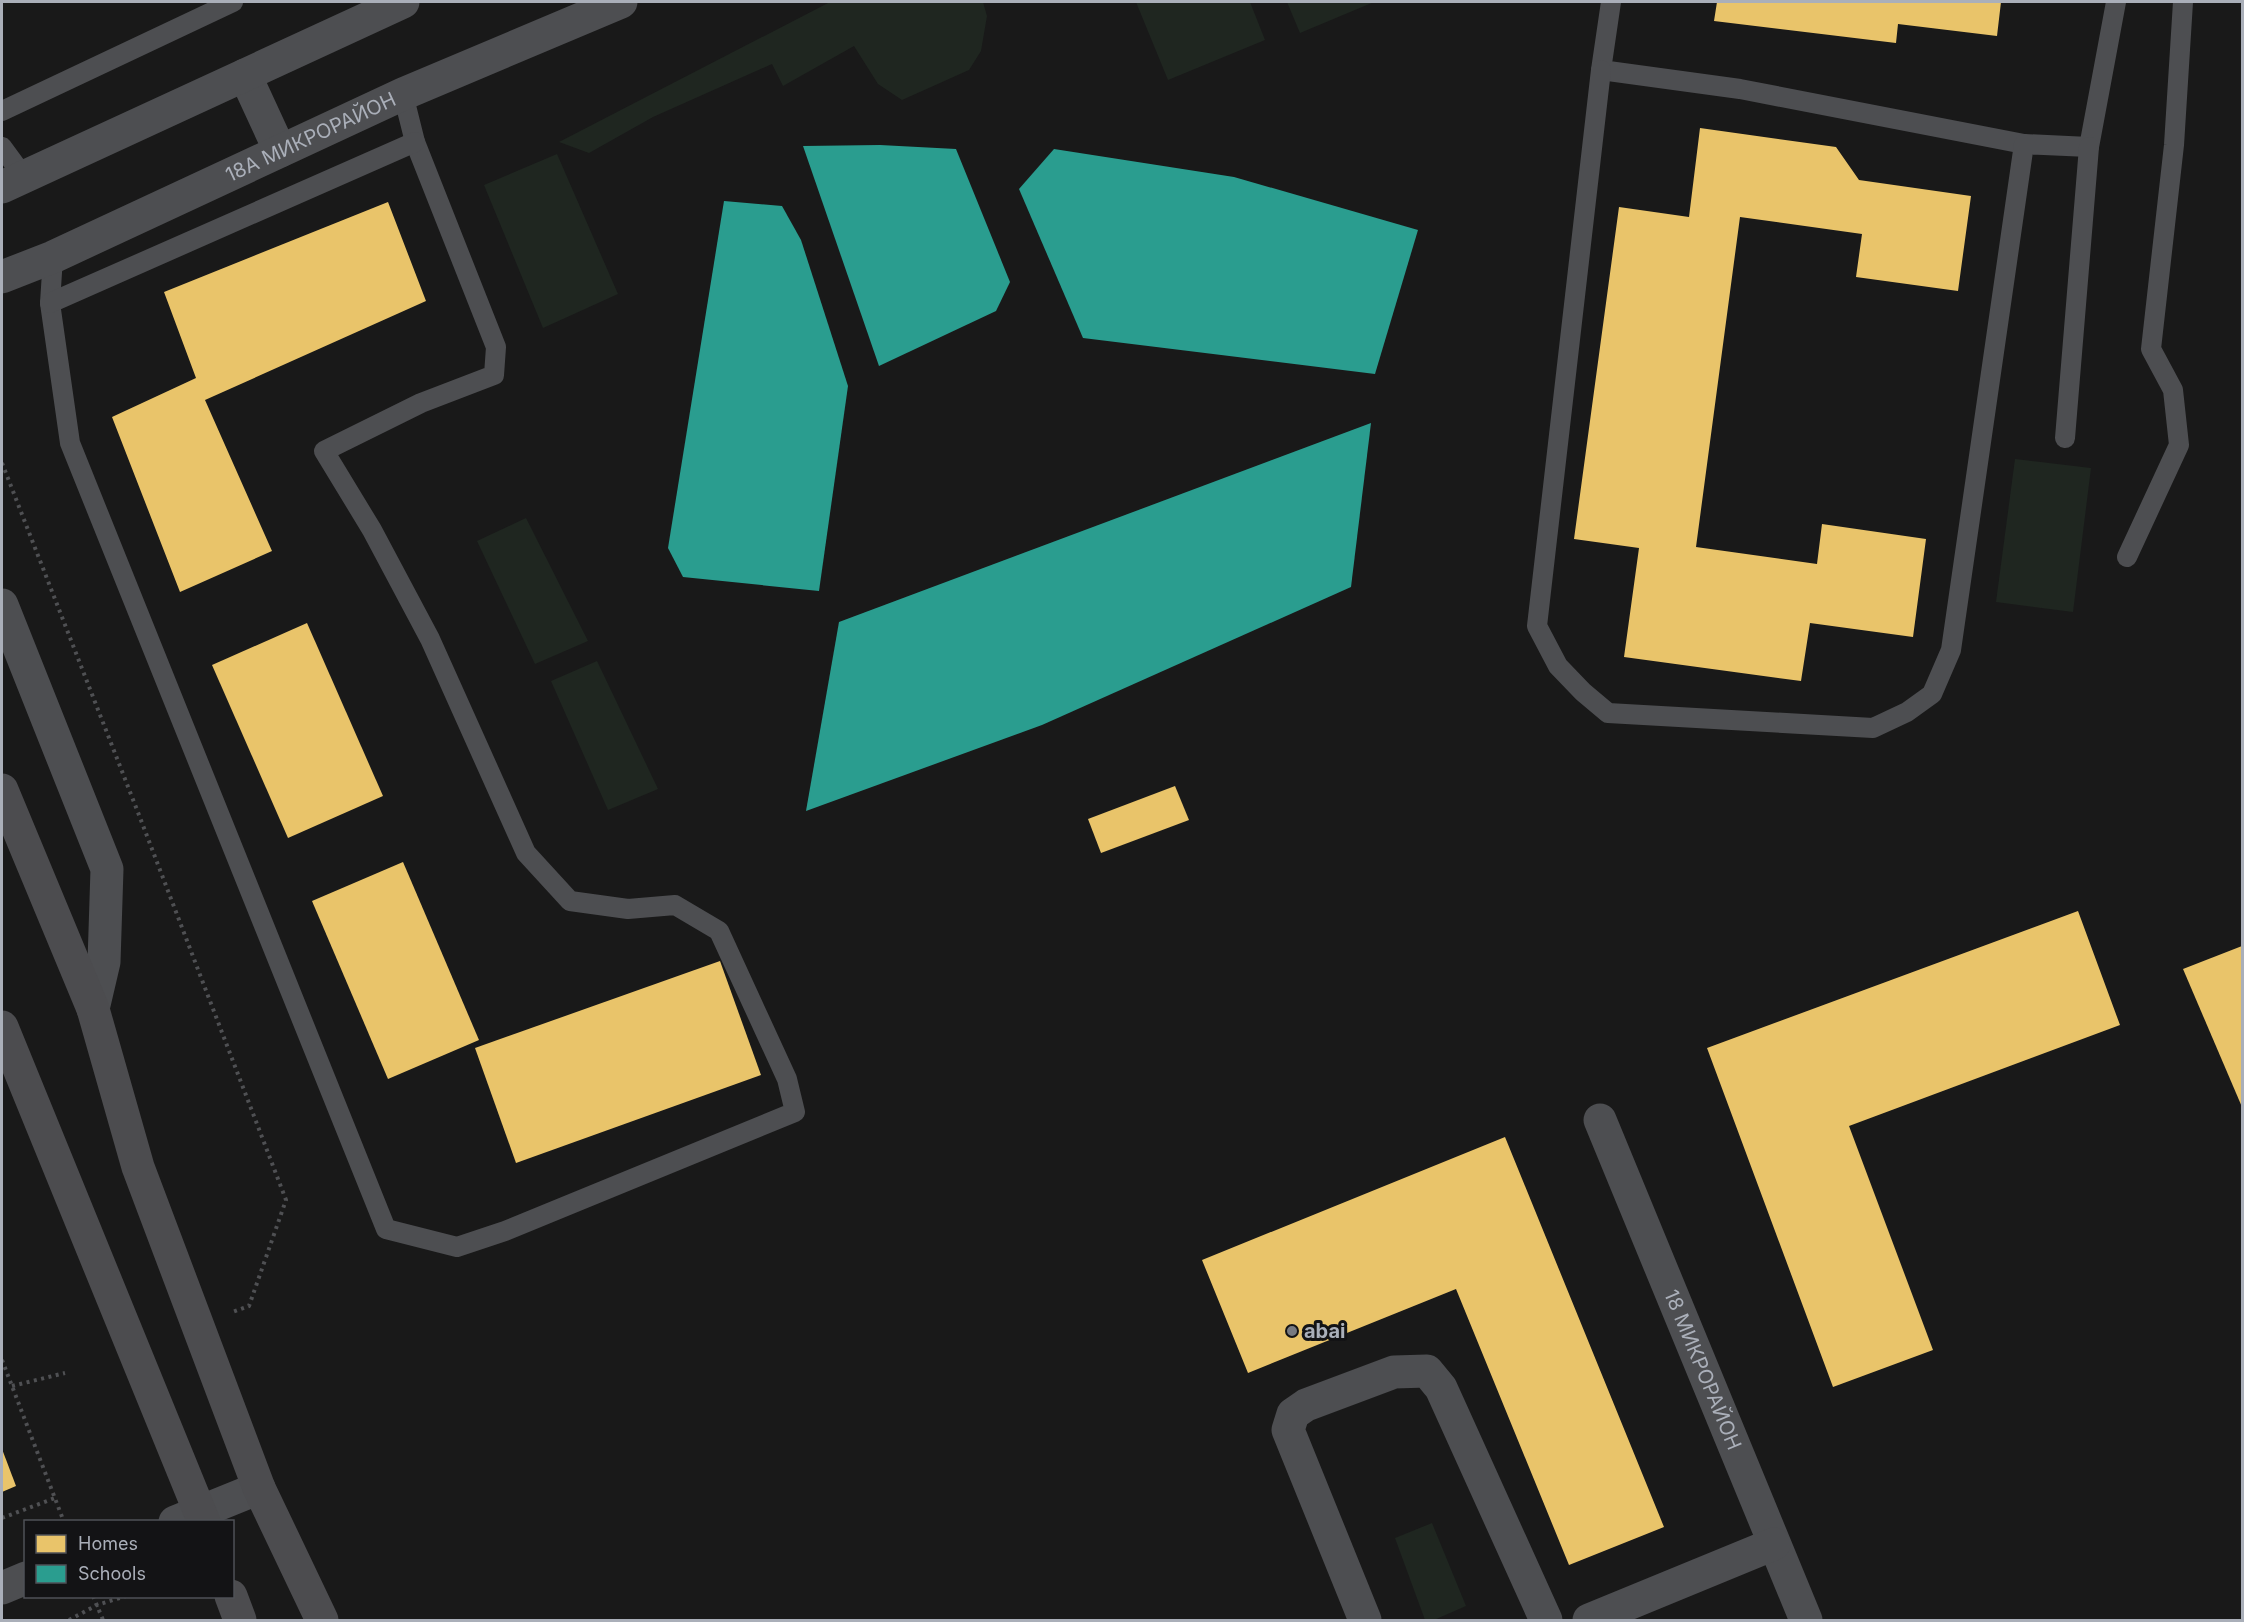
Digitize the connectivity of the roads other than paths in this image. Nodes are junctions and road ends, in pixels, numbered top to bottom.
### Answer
1 (233, 2) edge
2 (403, 2) edge
3 (621, 2) edge
4 (1611, 2) edge
5 (2116, 2) edge
6 (2183, 2) edge
7 (1601, 70) junction
8 (245, 75) junction
9 (404, 94) junction
10 (2, 111) edge
11 (415, 142) junction
12 (2024, 144) junction
13 (2, 147) edge
14 (2089, 147) junction
15 (280, 151) junction
16 (13, 182) edge
17 (52, 257) junction
18 (2, 277) edge
19 (50, 303) junction
20 (2065, 438) dead end
21 (2127, 557) dead end
22 (2, 605) edge
23 (2, 790) edge
24 (93, 1009) junction
25 (2, 1027) edge
26 (1600, 1120) dead end
27 (260, 1488) junction
28 (193, 1518) edge
29 (1774, 1544) junction
30 (24, 1579) edge
31 (2, 1587) edge
32 (232, 1598) edge
33 (240, 1620) edge
34 (322, 1620) edge
35 (1365, 1620) edge
36 (1546, 1620) edge
37 (1589, 1620) edge
38 (1806, 1620) edge

1 - 10 lane
2 - 8 street
3 - 9 street, 18А МИКРОРАЙОН
4 - 7 lane
5 - 14 lane
6 - 21 lane
7 - 12 lane
7 - 12 lane
8 - 15 street
8 - 16 street
9 - 11 lane
9 - 15 street, 18А МИКРОРАЙОН
11 - 19 lane
11 - 19 lane
12 - 14 lane
13 - 16 lane
14 - 20 lane
15 - 17 street, 18А МИКРОРАЙОН
17 - 18 street, 18А МИКРОРАЙОН
17 - 19 lane
22 - 24 street
23 - 24 main road
24 - 27 main road
25 - 28 main road
26 - 29 street, 18 МИКРОРАЙОН
27 - 28 street
27 - 34 main road
29 - 37 street
29 - 38 street, 18 МИКРОРАЙОН
30 - 31 street
32 - 33 main road
35 - 36 street

